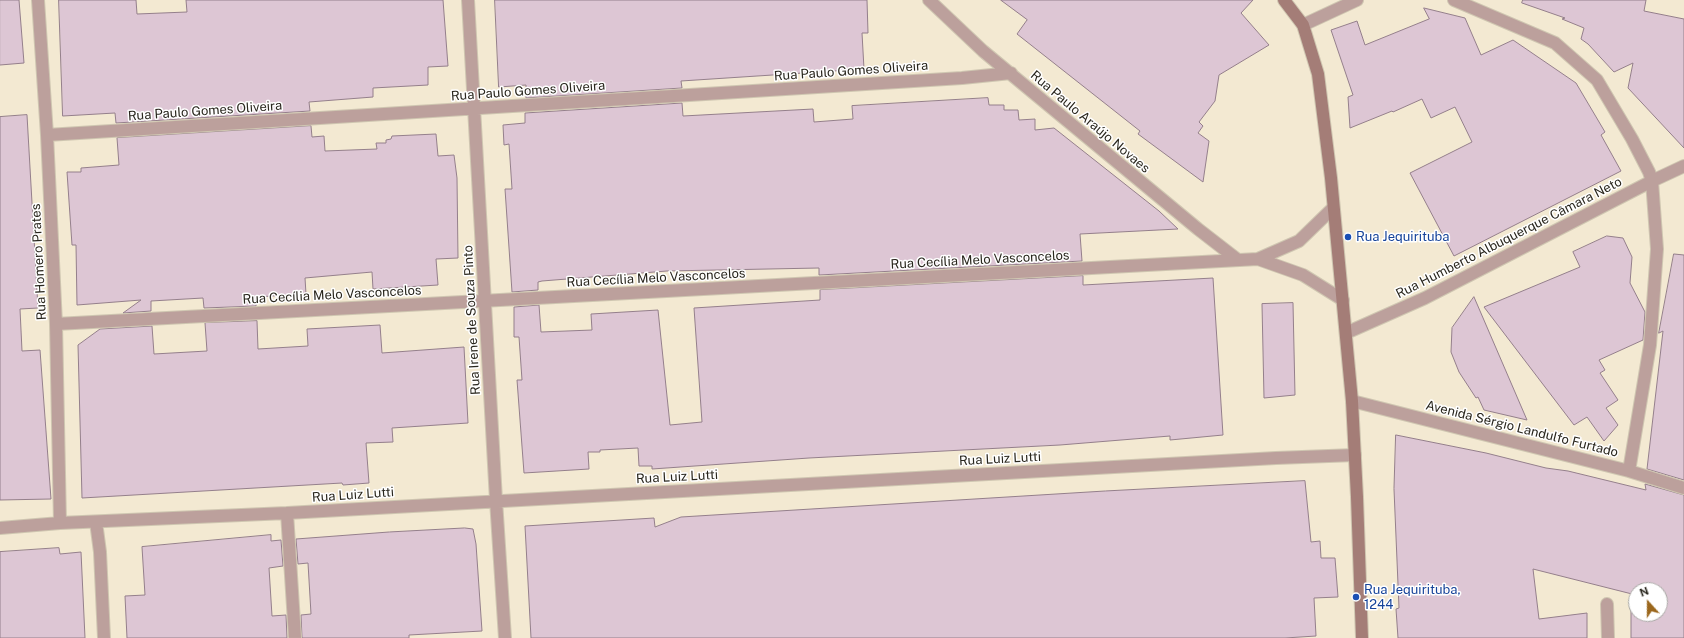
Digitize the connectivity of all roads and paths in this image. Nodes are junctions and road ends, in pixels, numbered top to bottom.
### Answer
1 (38, 0) edge
2 (468, 0) edge
3 (929, 0) edge
4 (1284, 0) edge
5 (1357, 0) edge
6 (1454, 0) edge
7 (1303, 25) junction
8 (1011, 73) junction
9 (475, 108) junction
10 (47, 135) junction
11 (1684, 166) edge
12 (1652, 181) junction
13 (1333, 208) junction
14 (1258, 258) junction
15 (1238, 260) junction
16 (1342, 300) junction
17 (486, 301) junction
18 (56, 324) junction
19 (1346, 333) junction
20 (1352, 401) junction
21 (1355, 455) junction
22 (1629, 471) junction
23 (1684, 488) edge
24 (496, 500) junction
25 (287, 513) junction
26 (96, 522) junction
27 (60, 523) junction
28 (0, 528) edge
29 (1606, 604) dead end
30 (104, 638) edge
31 (295, 638) edge
32 (505, 638) edge
33 (1362, 638) edge
34 (1608, 638) edge

1 - 10 street, Rua Homero Prates
2 - 9 street, Rua Irene de Souza Pinto
3 - 8 street, Rua Paulo Araújo Novaes
4 - 7 street
5 - 7 street
6 - 12 street
7 - 13 street
8 - 9 street, Rua Paulo Gomes Oliveira
8 - 15 street, Rua Paulo Araújo Novaes
9 - 10 street, Rua Paulo Gomes Oliveira
9 - 17 street, Rua Irene de Souza Pinto
10 - 18 street, Rua Homero Prates
11 - 12 street, Rua Humberto Albuquerque Câmara Neto
12 - 19 street, Rua Humberto Albuquerque Câmara Neto
12 - 22 street
13 - 14 street, Rua Cecília Melo Vasconcelos
13 - 16 street
14 - 15 street, Rua Cecília Melo Vasconcelos
14 - 16 street, Rua Cecília Melo Vasconcelos
15 - 17 street, Rua Cecília Melo Vasconcelos
16 - 19 street
17 - 18 street, Rua Cecília Melo Vasconcelos
17 - 24 street, Rua Irene de Souza Pinto
18 - 27 street, Rua Homero Prates
19 - 20 street
20 - 21 street
20 - 22 street, Avenida Sérgio Landulfo Furtado
21 - 24 street, Rua Luiz Lutti
21 - 33 street
22 - 23 street, Avenida Sérgio Landulfo Furtado
24 - 25 street, Rua Luiz Lutti
24 - 32 street, Rua Irene de Souza Pinto
25 - 26 street, Rua Luiz Lutti
25 - 31 street
26 - 27 street, Rua Luiz Lutti
26 - 30 street
27 - 28 street, Rua Luiz Lutti
29 - 34 street

